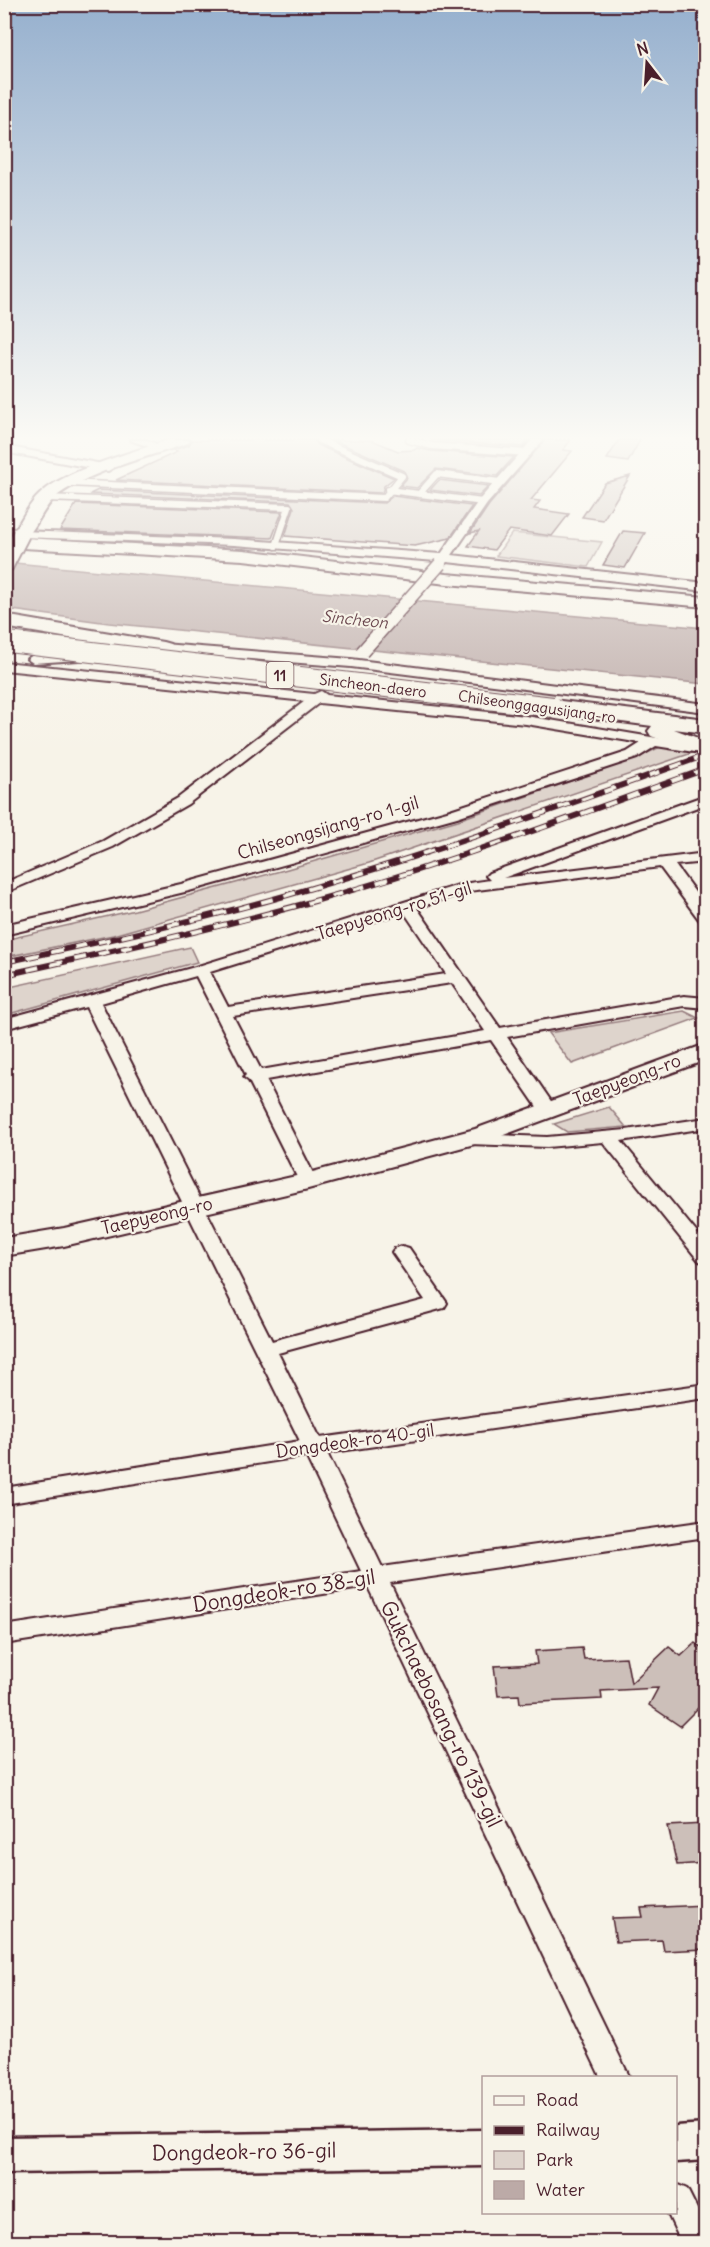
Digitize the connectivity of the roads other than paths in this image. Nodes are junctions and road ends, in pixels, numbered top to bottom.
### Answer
1 (10, 545) edge
2 (72, 545) edge
3 (264, 545) edge
4 (457, 545) edge
5 (113, 546) junction
6 (276, 546) joint
7 (4, 551) edge
8 (413, 556) junction
9 (4, 567) edge
10 (444, 567) junction
11 (641, 579) joint
12 (666, 582) junction
13 (705, 587) edge
14 (705, 596) edge
15 (705, 602) edge
16 (705, 613) edge
17 (4, 621) edge
18 (4, 632) edge
19 (4, 641) edge
20 (164, 648) junction
21 (4, 658) edge
22 (351, 663) junction
23 (4, 666) edge
24 (317, 698) junction
25 (556, 702) junction
26 (705, 711) edge
27 (598, 713) junction
28 (705, 726) edge
29 (651, 733) junction
30 (705, 735) edge
31 (705, 750) edge
32 (705, 799) edge
33 (705, 857) edge
34 (664, 863) junction
35 (467, 887) junction
36 (4, 889) edge
37 (408, 906) junction
38 (705, 918) edge
39 (4, 930) edge
40 (201, 970) junction
41 (458, 977) junction
42 (91, 1000) junction
43 (705, 1003) edge
44 (222, 1014) junction
45 (4, 1024) edge
46 (496, 1033) junction
47 (705, 1051) edge
48 (254, 1077) junction
49 (548, 1110) junction
50 (705, 1123) edge
51 (608, 1137) junction
52 (468, 1139) junction
53 (308, 1181) junction
54 (196, 1206) junction
55 (4, 1247) edge
56 (402, 1252) dead end
57 (705, 1257) edge
58 (266, 1349) junction
59 (705, 1391) edge
60 (312, 1447) junction
61 (4, 1496) edge
62 (705, 1529) edge
63 (375, 1577) junction
64 (4, 1635) edge
65 (615, 2076) edge
66 (705, 2142) edge
67 (677, 2144) edge
68 (482, 2148) edge
69 (4, 2156) edge
70 (677, 2203) edge
71 (697, 2242) edge

1 - 9 main road, bridge
2 - 5 main road
3 - 6 street
4 - 10 street
5 - 8 main road
5 - 10 main road
6 - 8 street
7 - 16 main road
8 - 10 street
10 - 11 main road
10 - 15 main road
10 - 22 street, bridge
11 - 12 street
12 - 13 street
12 - 14 main road
17 - 20 highway
18 - 25 highway, Sincheon-daero / 11
19 - 25 highway, Sincheon-daero / 11, bridge
20 - 21 street
20 - 22 street
22 - 24 street
22 - 26 street
23 - 24 street, Chilseonggagusijang-ro
24 - 29 street, Chilseonggagusijang-ro
24 - 36 street
25 - 26 highway, Sincheon-daero
25 - 27 highway, Sincheon-daero
27 - 28 highway, Sincheon-daero
27 - 29 highway
29 - 30 highway
29 - 31 highway
29 - 39 street, Chilseongsijang-ro 1-gil
32 - 35 street
33 - 34 street, Taepyeong-ro 51-gil
34 - 35 street, Taepyeong-ro 51-gil
34 - 38 street
35 - 37 street, Taepyeong-ro 51-gil
37 - 40 street, Taepyeong-ro 51-gil
37 - 41 street
40 - 42 street, Taepyeong-ro 51-gil
40 - 44 street
41 - 44 street
41 - 46 street
42 - 45 street, Taepyeong-ro 51-gil
42 - 54 street
43 - 46 street
44 - 48 street
46 - 48 street
46 - 49 street
47 - 49 main road, Taepyeong-ro
48 - 53 street
49 - 52 main road, Taepyeong-ro
50 - 51 street
51 - 52 street
51 - 57 street
52 - 53 main road, Taepyeong-ro
53 - 54 main road, Taepyeong-ro
54 - 55 main road, Taepyeong-ro
54 - 58 street, Gukchaebosang-ro 139-gil
56 - 58 street
58 - 60 street, Gukchaebosang-ro 139-gil
59 - 60 street, Dongdeok-ro 40-gil
60 - 61 street, Dongdeok-ro 40-gil
60 - 63 street, Gukchaebosang-ro 139-gil
62 - 63 street, Dongdeok-ro 38-gil
63 - 64 street, Dongdeok-ro 38-gil
63 - 65 street, Gukchaebosang-ro 139-gil
66 - 67 street
68 - 69 street, Dongdeok-ro 36-gil
70 - 71 street

